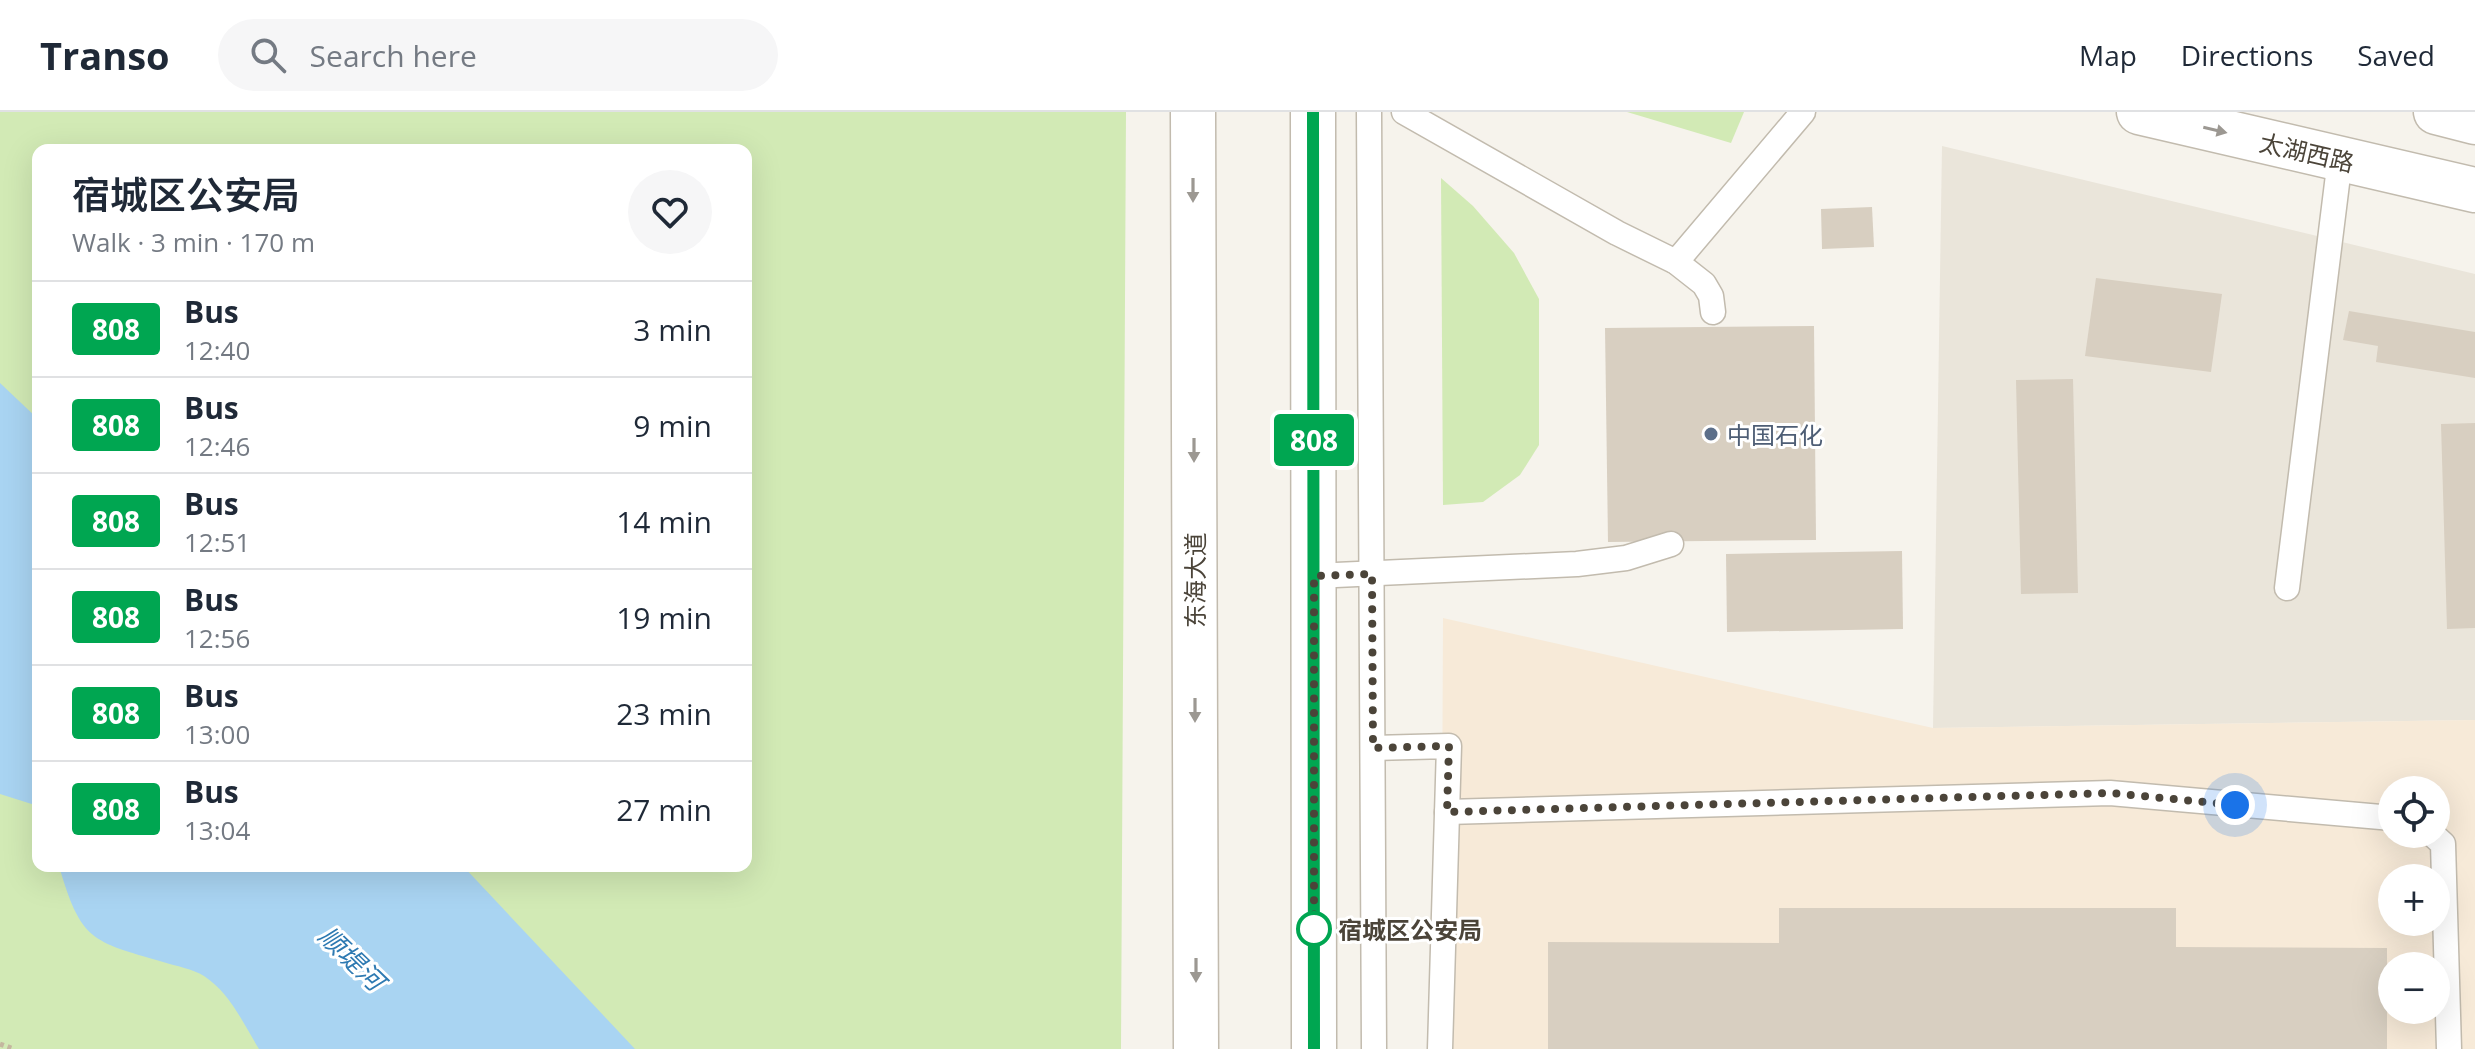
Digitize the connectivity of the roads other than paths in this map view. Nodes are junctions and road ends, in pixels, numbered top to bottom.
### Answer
1 (1193, 112) edge
2 (1313, 112) edge
3 (1369, 112) edge
4 (1404, 112) edge
5 (1803, 112) edge
6 (2139, 112) edge
7 (2436, 112) edge
8 (2475, 122) edge
9 (2340, 159) junction
10 (2475, 190) edge
11 (1676, 262) junction
12 (1713, 312) dead end
13 (1671, 544) dead end
14 (1372, 574) junction
15 (1314, 576) junction
16 (2287, 588) dead end
17 (1373, 748) junction
18 (1447, 812) junction
19 (2378, 817) edge
20 (2443, 848) edge
21 (1196, 1049) edge
22 (1314, 1049) edge
23 (1374, 1049) edge
24 (1440, 1049) edge
25 (2449, 1049) edge

1 -> 21 street, 东海大道
2 - 15 street
3 - 14 lane
4 - 11 lane
5 - 11 lane
6 -> 9 street, 太湖西路
7 - 8 street
9 - 10 street, 太湖西路
9 - 16 lane
11 - 12 lane
13 - 14 lane
14 - 15 lane
14 - 17 lane
15 - 22 street
17 - 18 lane
17 - 23 lane
18 - 19 lane
18 - 24 lane
20 - 25 lane

